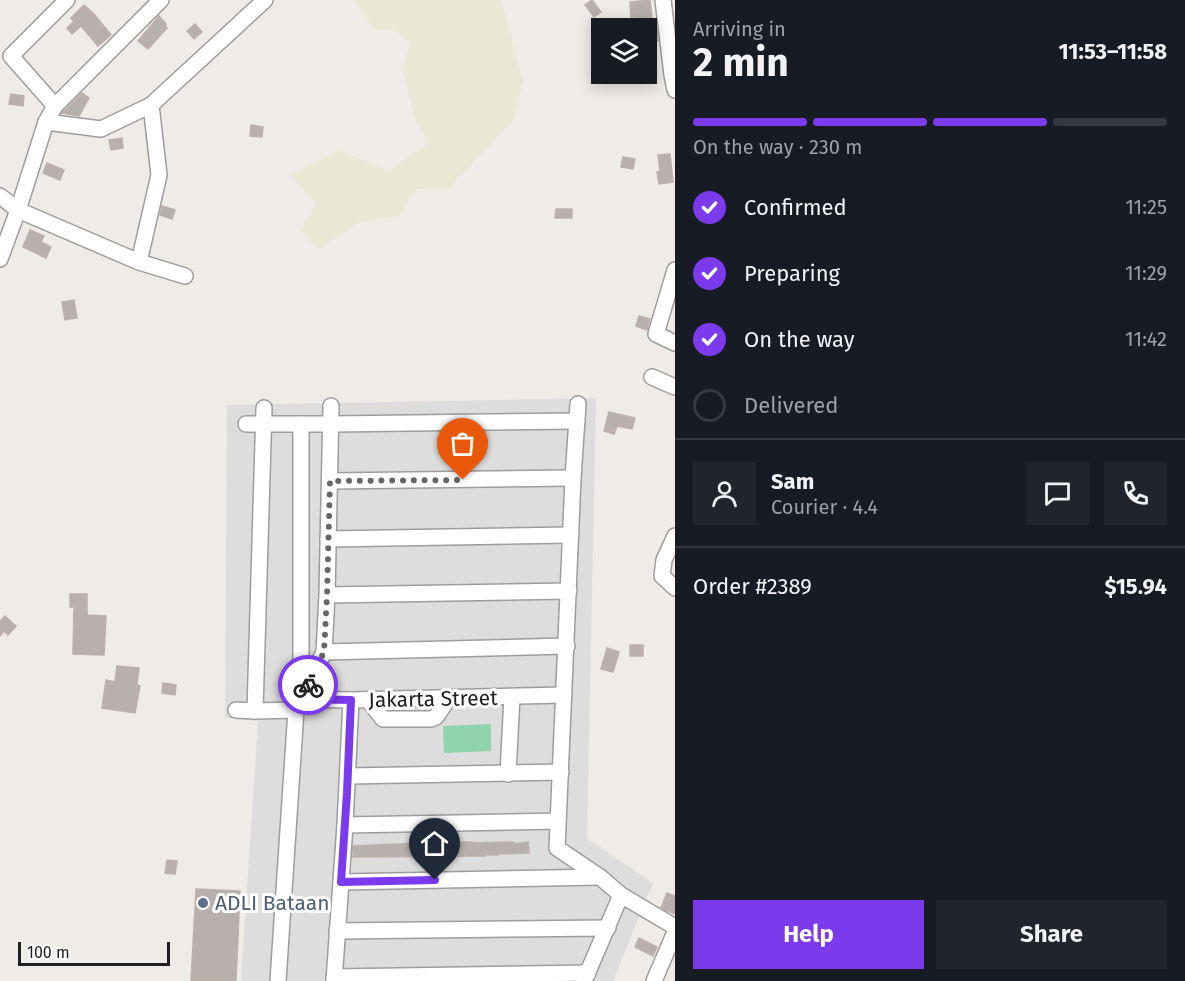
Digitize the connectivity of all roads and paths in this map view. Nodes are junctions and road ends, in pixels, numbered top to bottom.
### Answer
1 (67, 0) edge
2 (161, 0) edge
3 (265, 0) edge
4 (667, 6) edge
5 (674, 80) edge
6 (151, 105) junction
7 (55, 106) junction
8 (46, 122) junction
9 (0, 196) edge
10 (18, 210) junction
11 (0, 259) edge
12 (139, 262) junction
13 (675, 270) edge
14 (185, 276) dead end
15 (675, 343) edge
16 (652, 377) dead end
17 (675, 387) edge
18 (578, 404) dead end
19 (331, 406) dead end
20 (264, 408) dead end
21 (577, 421) junction
22 (246, 424) dead end
23 (263, 424) junction
24 (302, 424) junction
25 (332, 424) junction
26 (573, 478) junction
27 (330, 481) junction
28 (571, 535) junction
29 (675, 536) edge
30 (328, 539) junction
31 (675, 588) edge
32 (569, 591) junction
33 (327, 595) junction
34 (567, 646) junction
35 (324, 652) junction
36 (564, 695) junction
37 (512, 697) junction
38 (351, 700) junction
39 (298, 705) junction
40 (236, 710) dead end
41 (255, 711) junction
42 (561, 772) junction
43 (508, 774) junction
44 (348, 776) junction
45 (558, 821) junction
46 (345, 825) junction
47 (600, 877) junction
48 (341, 882) junction
49 (621, 895) junction
50 (675, 927) edge
51 (608, 928) junction
52 (337, 932) junction
53 (675, 932) edge
54 (586, 977) edge
55 (334, 979) edge
56 (278, 981) edge
57 (654, 981) edge

1 - 7 street
2 - 7 street
3 - 6 street
4 - 5 street
6 - 8 street
6 - 12 street
7 - 8 street
8 - 10 street
9 - 10 street
10 - 11 street
10 - 12 street
12 - 14 street
13 - 15 street
16 - 17 street
18 - 21 street
19 - 25 street
20 - 23 street
21 - 25 street
21 - 26 street
22 - 23 street
23 - 24 street
23 - 41 street
24 - 25 street
24 - 39 street
25 - 27 street
26 - 27 street
26 - 28 street
27 - 30 street
28 - 30 street
28 - 32 street
29 - 31 street
30 - 33 street
32 - 33 street
32 - 34 street
33 - 35 street
34 - 35 street
34 - 36 street
35 - 39 street
36 - 37 street, Jakarta Street
36 - 42 street
37 - 38 street, Jakarta Street
37 - 43 street
38 - 39 street, Jakarta Street
38 - 44 street
39 - 41 street, Jakarta Street
39 - 56 street
40 - 41 street, Jakarta Street
42 - 43 street
42 - 45 street
43 - 44 street
44 - 46 street
45 - 46 street
45 - 47 street
46 - 48 street
47 - 48 street
47 - 49 street
48 - 52 street
49 - 50 street
49 - 51 street
51 - 52 street
51 - 54 street
52 - 55 street
53 - 57 street
54 - 55 street

